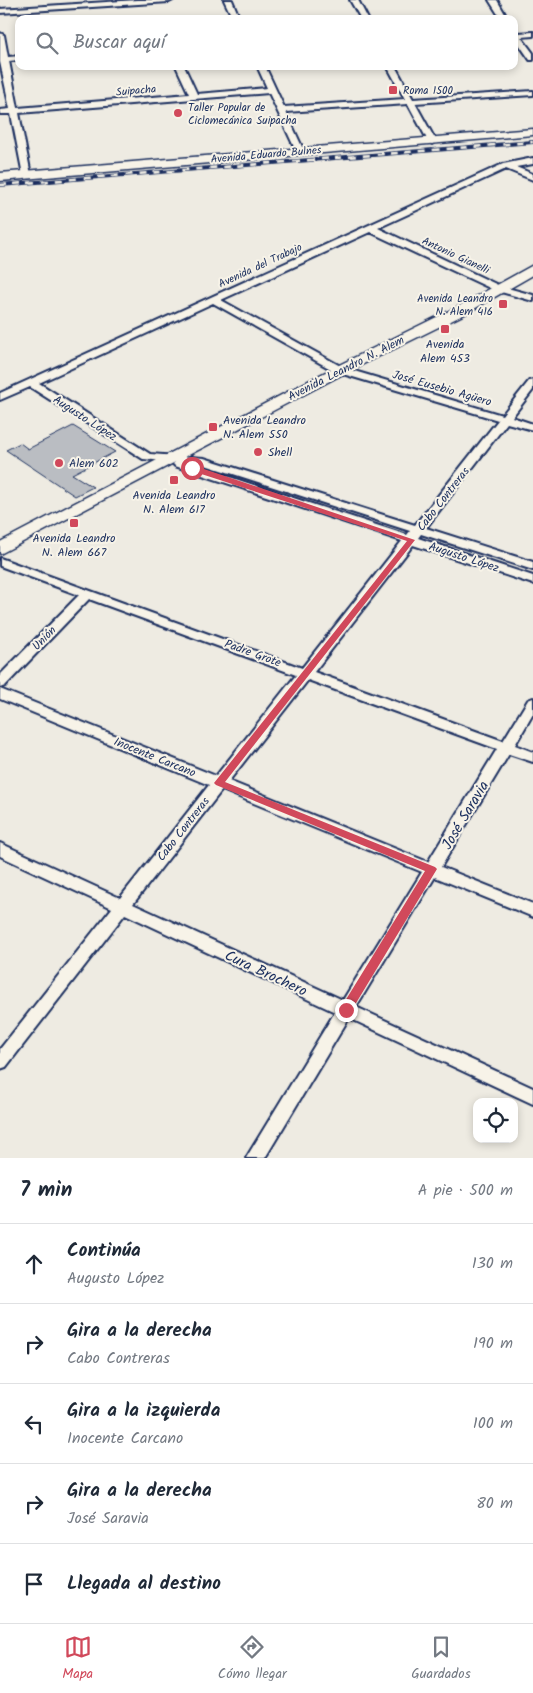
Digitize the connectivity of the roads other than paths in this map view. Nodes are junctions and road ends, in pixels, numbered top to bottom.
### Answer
1 (169, 0) edge
2 (228, 0) edge
3 (354, 0) edge
4 (492, 0) edge
5 (0, 11) edge
6 (235, 15) edge
7 (363, 15) edge
8 (502, 15) edge
9 (518, 34) edge
10 (533, 34) edge
11 (0, 35) edge
12 (518, 38) edge
13 (15, 58) edge
14 (533, 58) edge
15 (2, 59) edge
16 (182, 70) edge
17 (263, 70) edge
18 (393, 70) edge
19 (273, 90) junction
20 (533, 94) edge
21 (194, 97) junction
22 (410, 101) junction
23 (281, 110) junction
24 (15, 111) junction
25 (0, 112) edge
26 (533, 132) edge
27 (432, 141) junction
28 (300, 151) junction
29 (533, 161) edge
30 (506, 166) junction
31 (27, 175) junction
32 (0, 177) edge
33 (533, 177) edge
34 (370, 228) junction
35 (533, 269) edge
36 (497, 288) junction
37 (533, 298) edge
38 (214, 300) junction
39 (340, 370) junction
40 (533, 382) edge
41 (31, 383) junction
42 (0, 397) edge
43 (504, 419) junction
44 (533, 427) edge
45 (167, 460) junction
46 (415, 535) junction
47 (0, 549) edge
48 (0, 562) edge
49 (533, 566) edge
50 (533, 580) edge
51 (88, 593) junction
52 (306, 672) junction
53 (0, 683) edge
54 (0, 694) edge
55 (533, 703) edge
56 (506, 747) junction
57 (533, 757) edge
58 (219, 783) junction
59 (0, 848) edge
60 (432, 869) junction
61 (123, 906) junction
62 (533, 911) edge
63 (346, 1010) junction
64 (0, 1062) edge
65 (533, 1096) edge
66 (255, 1158) edge

1 - 5 street
2 - 6 street
3 - 7 street
4 - 8 street
9 - 10 street
11 - 15 street
12 - 14 street
13 - 15 street
15 - 24 street
16 - 21 street
17 - 19 street
18 - 22 street
19 - 21 street, Suipacha
19 - 23 street
20 - 22 street
21 - 24 street, Suipacha
22 - 23 street
22 - 27 street
23 - 28 street
24 - 25 street, Suipacha
24 - 31 street
26 - 27 main road, Avenida Eduardo Bulnes
27 - 28 main road, Avenida Eduardo Bulnes
28 - 31 main road, Avenida Eduardo Bulnes
29 - 30 street, Avenida del Trabajo
30 - 33 street
30 - 34 street, Avenida del Trabajo
31 - 32 main road, Avenida Eduardo Bulnes
34 - 36 street, Antonio Gianelli
34 - 38 street, Avenida del Trabajo
35 - 36 main road, Avenida Leandro N. Alem
36 - 37 street, Antonio Gianelli
36 - 39 main road, Avenida Leandro N. Alem
38 - 39 street, José Eusebio Agüero
38 - 41 street, Avenida del Trabajo
39 - 43 street, José Eusebio Agüero
39 - 45 main road, Avenida Leandro N. Alem
40 - 43 street, Cabo Contreras
41 - 42 street, Avenida del Trabajo
41 - 45 street, Augusto López
43 - 44 street, José Eusebio Agüero
43 - 46 street, Cabo Contreras
45 - 46 street, Augusto López
45 - 47 main road, Avenida Leandro N. Alem
46 - 49 street, Augusto López
46 - 50 street, Augusto López
46 - 52 street, Cabo Contreras
48 - 51 street, Padre Grote
51 - 52 street, Padre Grote
51 - 53 street, Unión
52 - 56 street, Padre Grote
52 - 58 street, Cabo Contreras
54 - 58 street, Inocente Carcano
55 - 56 street, José Saravia
56 - 57 street, Padre Grote
56 - 60 street, José Saravia
58 - 60 street, Inocente Carcano
58 - 61 street, Cabo Contreras
59 - 61 street, Cura Brochero
60 - 62 street, Inocente Carcano
60 - 63 street, José Saravia
61 - 63 street, Cura Brochero
61 - 64 street, Cabo Contreras
63 - 65 street, Cura Brochero
63 - 66 street, José Saravia

